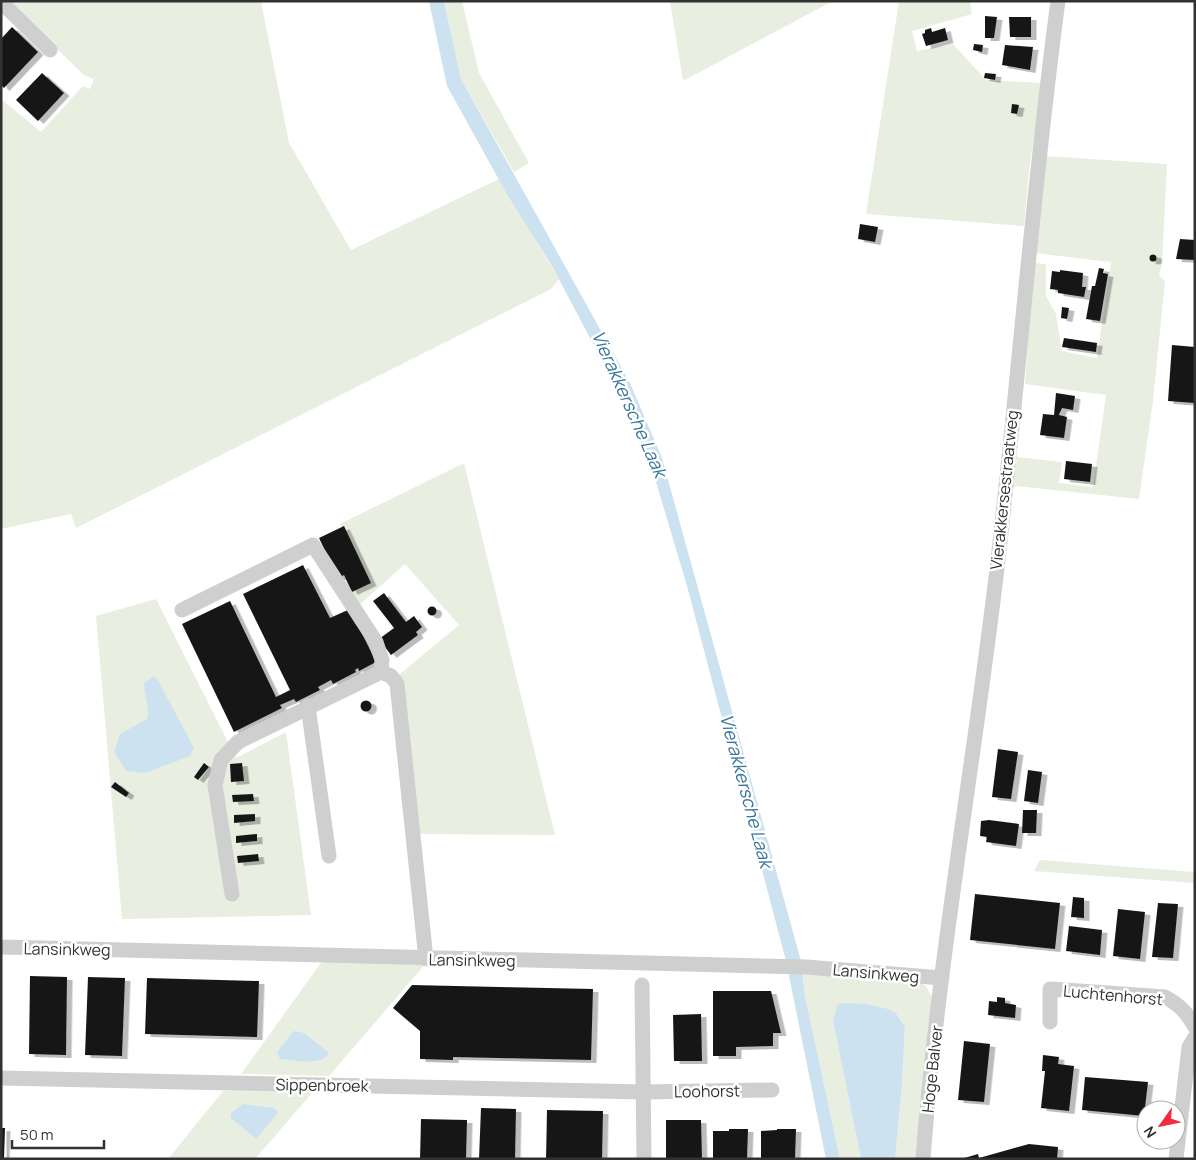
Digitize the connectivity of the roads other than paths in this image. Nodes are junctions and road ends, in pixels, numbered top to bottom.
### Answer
1 (1058, 1) edge
2 (1, 2) edge
3 (50, 50) dead end
4 (182, 610) dead end
5 (381, 672) junction
6 (308, 706) junction
7 (329, 856) dead end
8 (232, 894) dead end
9 (1, 947) edge
10 (426, 959) junction
11 (942, 978) junction
12 (642, 985) dead end
13 (1050, 1022) dead end
14 (1195, 1027) edge
15 (1195, 1037) edge
16 (1, 1078) edge
17 (772, 1090) dead end
18 (643, 1092) junction
19 (644, 1159) edge
20 (923, 1159) edge
21 (1176, 1159) edge

1 - 11 street, Vierakkersestraatweg
2 - 3 street
4 - 5 street
5 - 6 street
5 - 10 street
6 - 7 street
6 - 8 street
9 - 10 street, Lansinkweg
10 - 11 street, Lansinkweg
11 - 20 street, Hoge Balver
12 - 18 street
13 - 14 street, Luchtenhorst
15 - 21 street
16 - 18 street, Sippenbroek
17 - 18 street, Loohorst
18 - 19 street

